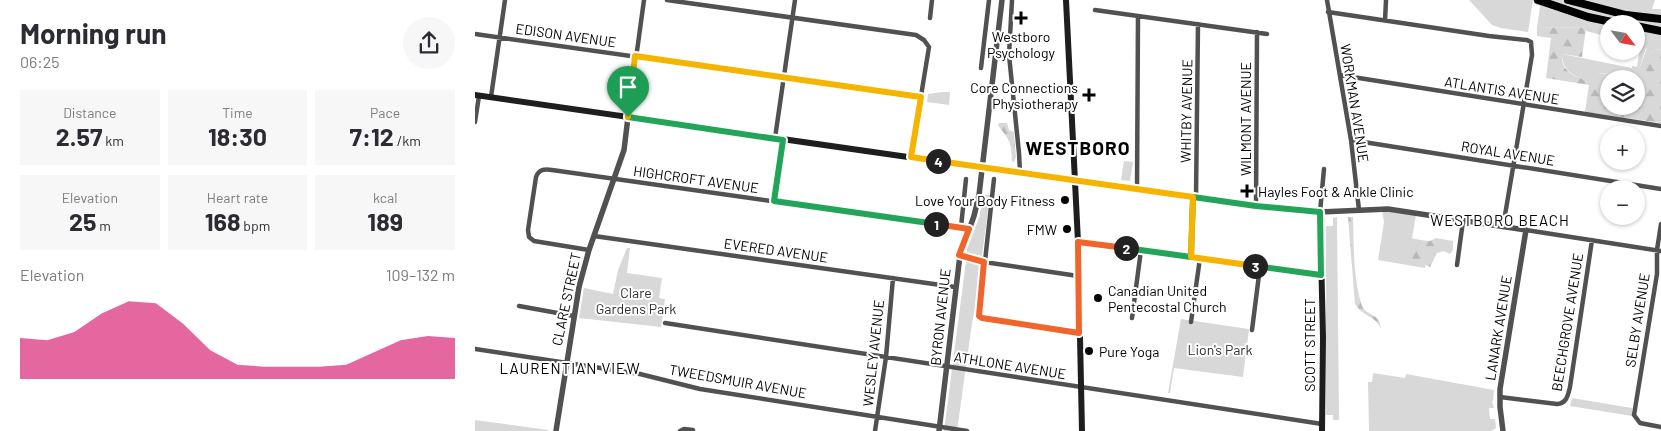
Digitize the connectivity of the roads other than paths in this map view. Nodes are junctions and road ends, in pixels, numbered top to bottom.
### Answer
1 (505, 0) edge
2 (644, 0) edge
3 (667, 0) edge
4 (795, 0) edge
5 (932, 0) edge
6 (989, 0) edge
7 (1002, 0) edge
8 (1013, 0) edge
9 (1066, 0) edge
10 (1327, 0) edge
11 (1386, 0) edge
12 (1568, 0) edge
13 (1540, 1) edge
14 (1095, 10) dead end
15 (1328, 12) junction
16 (1138, 16) junction
17 (792, 18) junction
18 (930, 18) dead end
19 (1600, 19) edge
20 (1661, 19) edge
21 (1385, 21) junction
22 (1198, 24) junction
23 (1645, 28) edge
24 (1661, 31) edge
25 (1257, 32) junction
26 (475, 34) edge
27 (1267, 34) dead end
28 (500, 37) junction
29 (635, 56) junction
30 (981, 68) dead end
31 (1340, 75) junction
32 (784, 78) junction
33 (477, 96) edge
34 (491, 97) junction
35 (921, 97) junction
36 (1523, 105) junction
37 (628, 117) junction
38 (475, 122) edge
39 (1661, 126) edge
40 (775, 138) junction
41 (783, 140) junction
42 (1351, 140) junction
43 (911, 157) junction
44 (1514, 165) junction
45 (983, 167) junction
46 (1324, 169) dead end
47 (1019, 172) junction
48 (614, 179) junction
49 (966, 179) dead end
50 (994, 179) dead end
51 (1075, 181) junction
52 (1137, 189) junction
53 (1661, 189) edge
54 (1195, 197) junction
55 (774, 201) junction
56 (1256, 206) junction
57 (1359, 210) junction
58 (1320, 212) junction
59 (1463, 221) junction
60 (1661, 224) edge
61 (1503, 226) junction
62 (961, 227) junction
63 (969, 229) junction
64 (1526, 230) junction
65 (594, 236) junction
66 (1592, 240) junction
67 (1078, 242) junction
68 (589, 250) junction
69 (1141, 250) junction
70 (1659, 251) edge
71 (959, 255) junction
72 (1191, 257) junction
73 (1200, 258) junction
74 (984, 262) junction
75 (1457, 265) dead end
76 (1260, 267) junction
77 (1321, 275) junction
78 (1078, 276) junction
79 (893, 278) junction
80 (955, 287) junction
81 (519, 306) dead end
82 (574, 316) junction
83 (1132, 318) dead end
84 (1191, 322) dead end
85 (665, 323) dead end
86 (1253, 330) dead end
87 (1079, 333) junction
88 (475, 349) edge
89 (886, 357) junction
90 (566, 362) junction
91 (947, 366) junction
92 (1082, 387) junction
93 (1500, 397) junction
94 (877, 416) junction
95 (1322, 427) edge
96 (1661, 427) edge
97 (939, 429) edge
98 (693, 430) dead end
99 (556, 431) edge
100 (679, 431) edge
101 (875, 431) edge
102 (967, 431) edge
103 (1082, 431) edge
104 (1503, 431) edge

1 - 28 street
2 - 29 street
3 - 17 street
4 - 17 street
5 - 18 street
6 - 30 street
7 - 45 street, BYRON AVENUE
8 - 47 street
9 - 51 main road
10 - 15 street, WORKMAN AVENUE
11 - 21 street
12 - 20 highway
13 - 19 highway
14 - 16 street
15 - 21 street
15 - 31 street, WORKMAN AVENUE
16 - 22 street
16 - 52 street
17 - 32 street
17 - 35 street
21 - 36 street
22 - 25 street
22 - 54 street, WHITBY AVENUE
23 - 24 highway
25 - 27 street
25 - 56 street, WILMONT AVENUE
26 - 28 street, EDISON AVENUE
28 - 29 street, EDISON AVENUE
28 - 34 street
29 - 32 street, EDISON AVENUE
29 - 37 street
31 - 36 street, ATLANTIS AVENUE
31 - 42 street, WORKMAN AVENUE
32 - 35 street, EDISON AVENUE
32 - 40 street
33 - 34 main road
33 - 38 street
34 - 37 main road
35 - 43 street
36 - 39 street, ATLANTIS AVENUE
36 - 44 street
37 - 40 main road
37 - 48 street, CLARE STREET
40 - 41 main road
41 - 43 main road
41 - 55 street
42 - 44 street, ROYAL AVENUE
42 - 57 street, WORKMAN AVENUE
43 - 45 main road
44 - 53 street, ROYAL AVENUE
44 - 61 street
45 - 47 main road
45 - 63 street, BYRON AVENUE
46 - 58 street, SCOTT STREET
47 - 51 main road
48 - 55 street, HIGHCROFT AVENUE
48 - 65 street, CLARE STREET
48 - 68 street, HIGHCROFT AVENUE
49 - 62 street
50 - 74 street
51 - 52 main road
51 - 67 main road
52 - 54 main road
54 - 56 main road
54 - 72 street, WHITBY AVENUE
55 - 62 street, HIGHCROFT AVENUE
56 - 58 main road
57 - 58 street
57 - 59 street
58 - 77 main road, SCOTT STREET
59 - 61 street
59 - 75 street
60 - 70 street, SELBY AVENUE
61 - 64 street
62 - 63 street, HIGHCROFT AVENUE
63 - 71 street, BYRON AVENUE
64 - 66 street
64 - 93 street, LANARK AVENUE
65 - 68 street, CLARE STREET
65 - 79 street, EVERED AVENUE
66 - 70 street
66 - 93 street, BEECHGROVE AVENUE
67 - 69 street
67 - 78 main road
68 - 82 street, CLARE STREET
69 - 72 street
69 - 83 street
70 - 96 street, SELBY AVENUE
71 - 74 street
71 - 80 street, BYRON AVENUE
72 - 73 street
73 - 76 street
73 - 84 street
74 - 78 street
74 - 87 street
76 - 77 street
76 - 86 street
77 - 95 main road, SCOTT STREET
78 - 87 main road
79 - 80 street, EVERED AVENUE
79 - 89 street, WESLEY AVENUE
80 - 91 street, BYRON AVENUE
81 - 82 street
82 - 90 street, CLARE STREET
85 - 89 street, ATHLONE AVENUE
87 - 92 main road
88 - 90 street, TWEEDSMUIR AVENUE
89 - 91 street, ATHLONE AVENUE
89 - 94 street, WESLEY AVENUE
90 - 94 street, TWEEDSMUIR AVENUE
90 - 99 street, CLARE STREET
91 - 92 street, ATHLONE AVENUE
91 - 97 street, BYRON AVENUE
92 - 95 street, ATHLONE AVENUE
92 - 103 main road
93 - 104 street, LANARK AVENUE
94 - 97 street, TWEEDSMUIR AVENUE
94 - 101 street, WESLEY AVENUE
97 - 102 street, TWEEDSMUIR AVENUE
98 - 100 street

